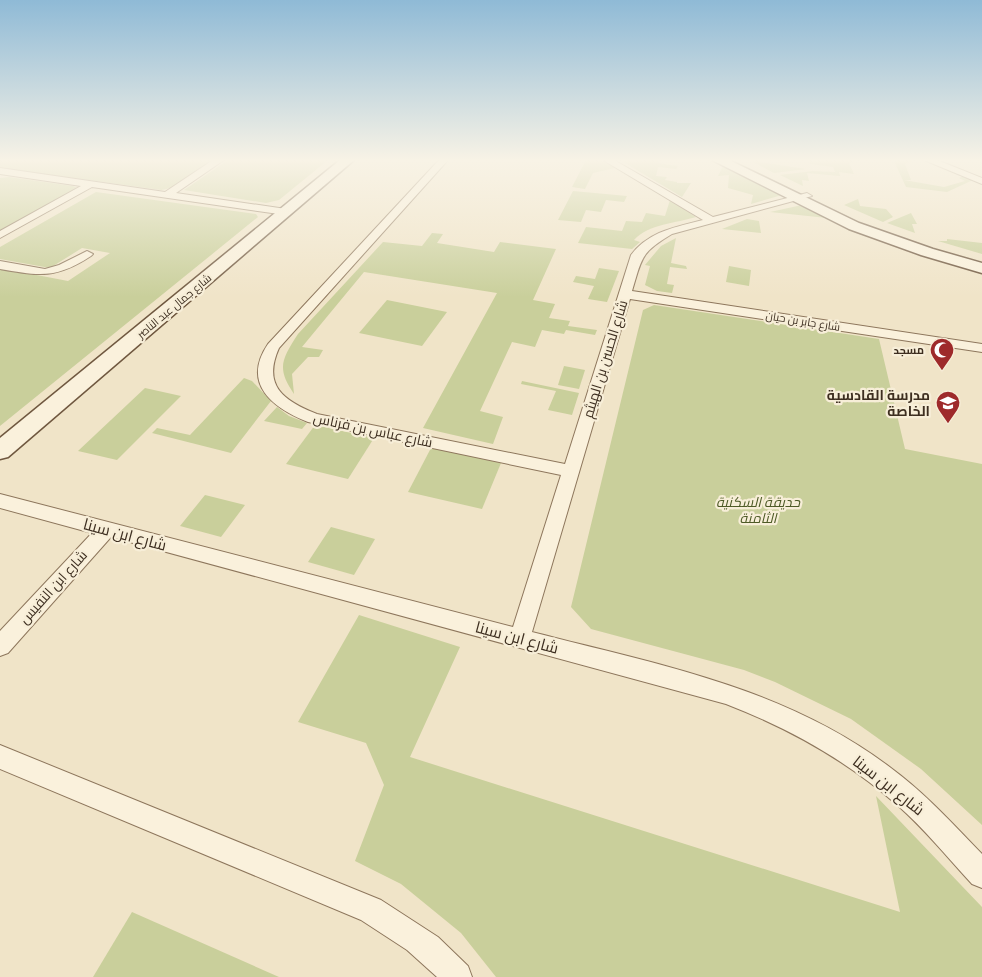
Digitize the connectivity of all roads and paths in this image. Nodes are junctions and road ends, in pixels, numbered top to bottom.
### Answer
1 (52, 206) edge
2 (241, 206) edge
3 (285, 206) edge
4 (286, 206) edge
5 (403, 206) edge
6 (686, 206) edge
7 (768, 206) edge
8 (819, 206) edge
9 (824, 206) edge
10 (279, 211) junction
11 (711, 220) junction
12 (0, 235) edge
13 (87, 254) dead end
14 (982, 261) edge
15 (0, 265) edge
16 (982, 268) edge
17 (624, 294) junction
18 (982, 348) edge
19 (0, 431) edge
20 (0, 451) edge
21 (571, 471) junction
22 (0, 501) edge
23 (106, 529) junction
24 (520, 638) junction
25 (0, 646) edge
26 (0, 756) edge
27 (982, 874) edge
28 (457, 977) edge

1 - 12 street
2 - 10 street
3 - 10 main road, شارع جمال عبد الناصر
4 - 10 main road, شارع جمال عبد الناصر
5 - 21 street, شارع عباس بن فرناس
6 - 11 street
7 - 11 street, شارع الحسن بن الهيثم
8 - 16 main road
9 - 14 main road
10 - 19 main road, شارع جمال عبد الناصر
10 - 20 main road, شارع جمال عبد الناصر
11 - 17 street, شارع الحسن بن الهيثم
13 - 15 street
17 - 18 street, شارع جابر بن حيان
17 - 21 street, شارع الحسن بن الهيثم
21 - 24 street, شارع الحسن بن الهيثم
22 - 23 street, شارع ابن سينا
23 - 24 street, شارع ابن سينا
23 - 25 street, شارع ابن النفيس
24 - 27 street, شارع ابن سينا
26 - 28 street

